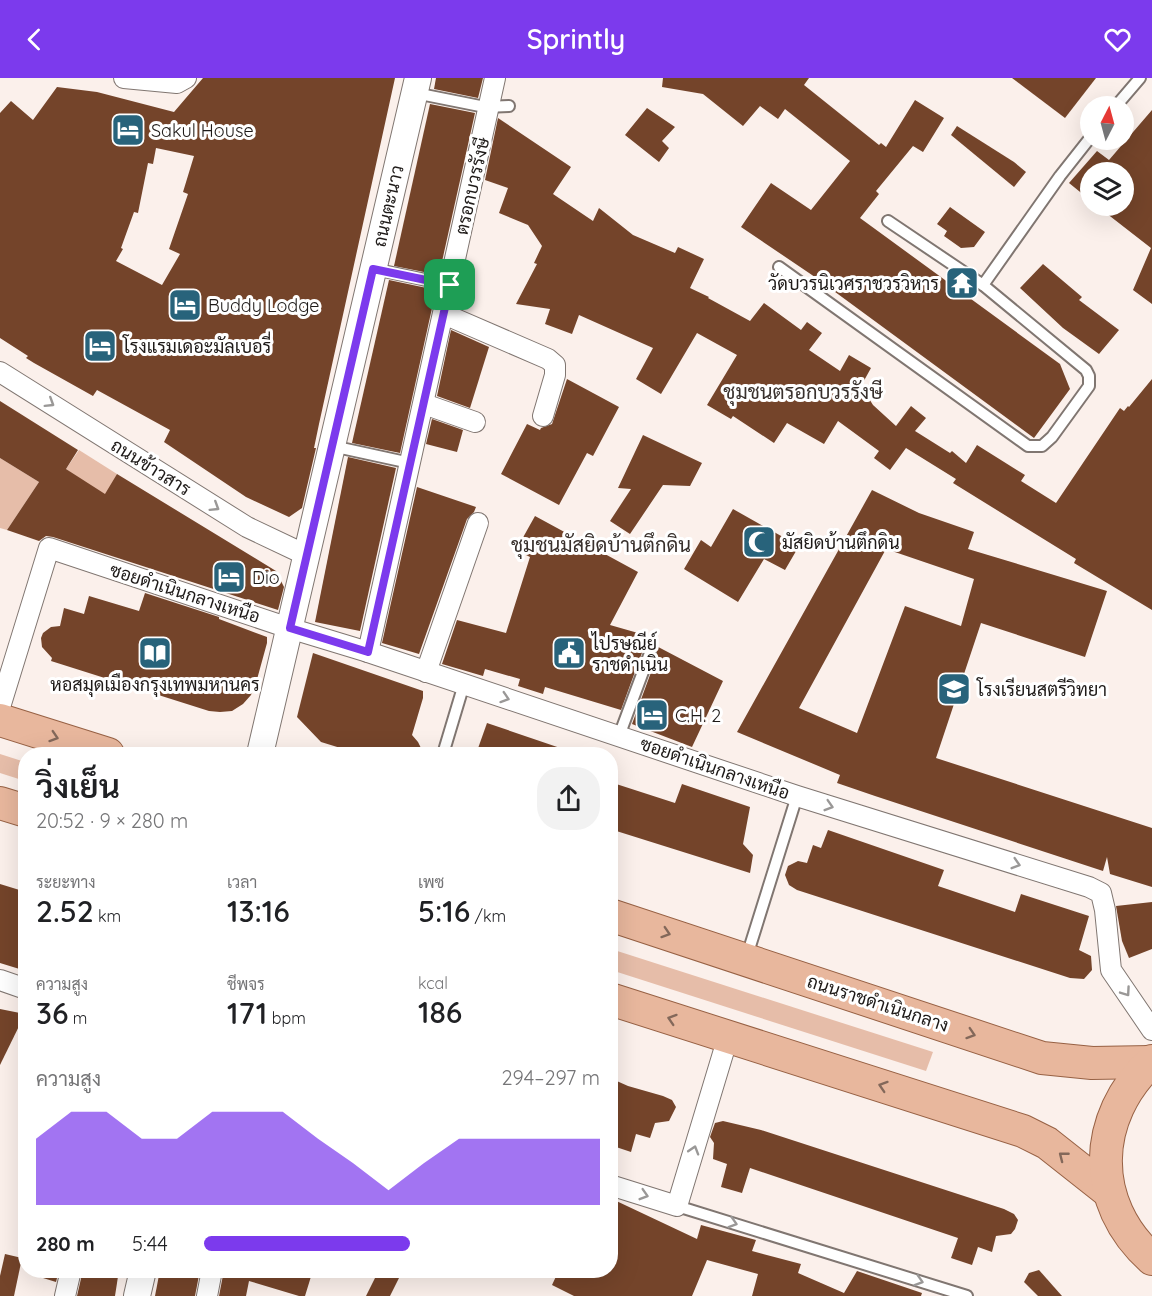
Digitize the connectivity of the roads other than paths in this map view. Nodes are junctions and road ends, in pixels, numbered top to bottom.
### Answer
1 (124, 78) edge
2 (186, 78) edge
3 (495, 78) edge
4 (1140, 78) edge
5 (416, 86) edge
6 (1125, 96) edge
7 (500, 107) junction
8 (1081, 150) edge
9 (888, 221) dead end
10 (779, 267) dead end
11 (373, 269) junction
12 (450, 285) junction
13 (983, 285) junction
14 (444, 314) junction
15 (0, 372) edge
16 (424, 404) junction
17 (543, 416) dead end
18 (475, 422) dead end
19 (332, 446) junction
20 (411, 463) junction
21 (478, 523) dead end
22 (306, 555) junction
23 (290, 628) junction
24 (368, 652) junction
25 (650, 653) dead end
26 (426, 672) junction
27 (464, 684) junction
28 (0, 707) edge
29 (0, 720) edge
30 (619, 736) junction
31 (86, 747) edge
32 (262, 747) edge
33 (445, 747) edge
34 (797, 796) junction
35 (0, 803) edge
36 (18, 809) edge
37 (618, 918) edge
38 (746, 959) junction
39 (0, 980) edge
40 (18, 986) edge
41 (618, 1002) edge
42 (1152, 1030) edge
43 (728, 1036) junction
44 (1152, 1062) edge
45 (618, 1188) edge
46 (1109, 1192) junction
47 (677, 1206) junction
48 (1152, 1259) edge
49 (69, 1278) edge
50 (141, 1278) edge
51 (210, 1278) edge
52 (65, 1296) edge
53 (137, 1296) edge
54 (207, 1296) edge
55 (967, 1296) edge

1 - 2 street
3 - 7 street, ตรอกบวรรังษี
4 - 6 lane
5 - 7 lane
5 - 11 street, ถนนตะนาว
7 - 12 street, ตรอกบวรรังษี
8 - 13 lane
9 - 13 lane
10 - 13 lane
11 - 12 lane
11 - 19 street, ถนนตะนาว
12 - 14 street, ตรอกบวรรังษี
14 - 16 street, ตรอกบวรรังษี
14 - 17 street
15 -> 22 street, ถนนข้าวสาร
16 - 18 street
16 - 20 street, ตรอกบวรรังษี
19 - 20 lane
19 - 22 street, ถนนตะนาว
20 - 24 street, ตรอกบวรรังษี
21 - 26 street
22 - 23 street, ถนนตะนาว
23 - 24 street, ซอยดำเนินกลางเหนือ
23 - 28 street, ซอยดำเนินกลางเหนือ
23 - 32 street, ถนนตะนาว
24 - 26 street, ซอยดำเนินกลางเหนือ
25 - 30 lane
26 - 27 street, ซอยดำเนินกลางเหนือ
27 -> 30 street, ซอยดำเนินกลางเหนือ
27 - 33 lane
29 -> 31 main road
30 - 34 street, ซอยดำเนินกลางเหนือ
34 - 38 lane
34 -> 42 street, ซอยดำเนินกลางเหนือ
35 - 36 main road
37 -> 38 main road, ถนนราชดำเนินกลาง
38 -> 44 main road, ถนนราชดำเนินกลาง
39 - 40 street
43 -> 41 main road
46 -> 43 main road
47 -> 43 street
44 - 46 main road
45 -> 47 street
46 - 48 main road
47 -> 55 lane
49 - 52 street
50 - 53 street
51 - 54 street

